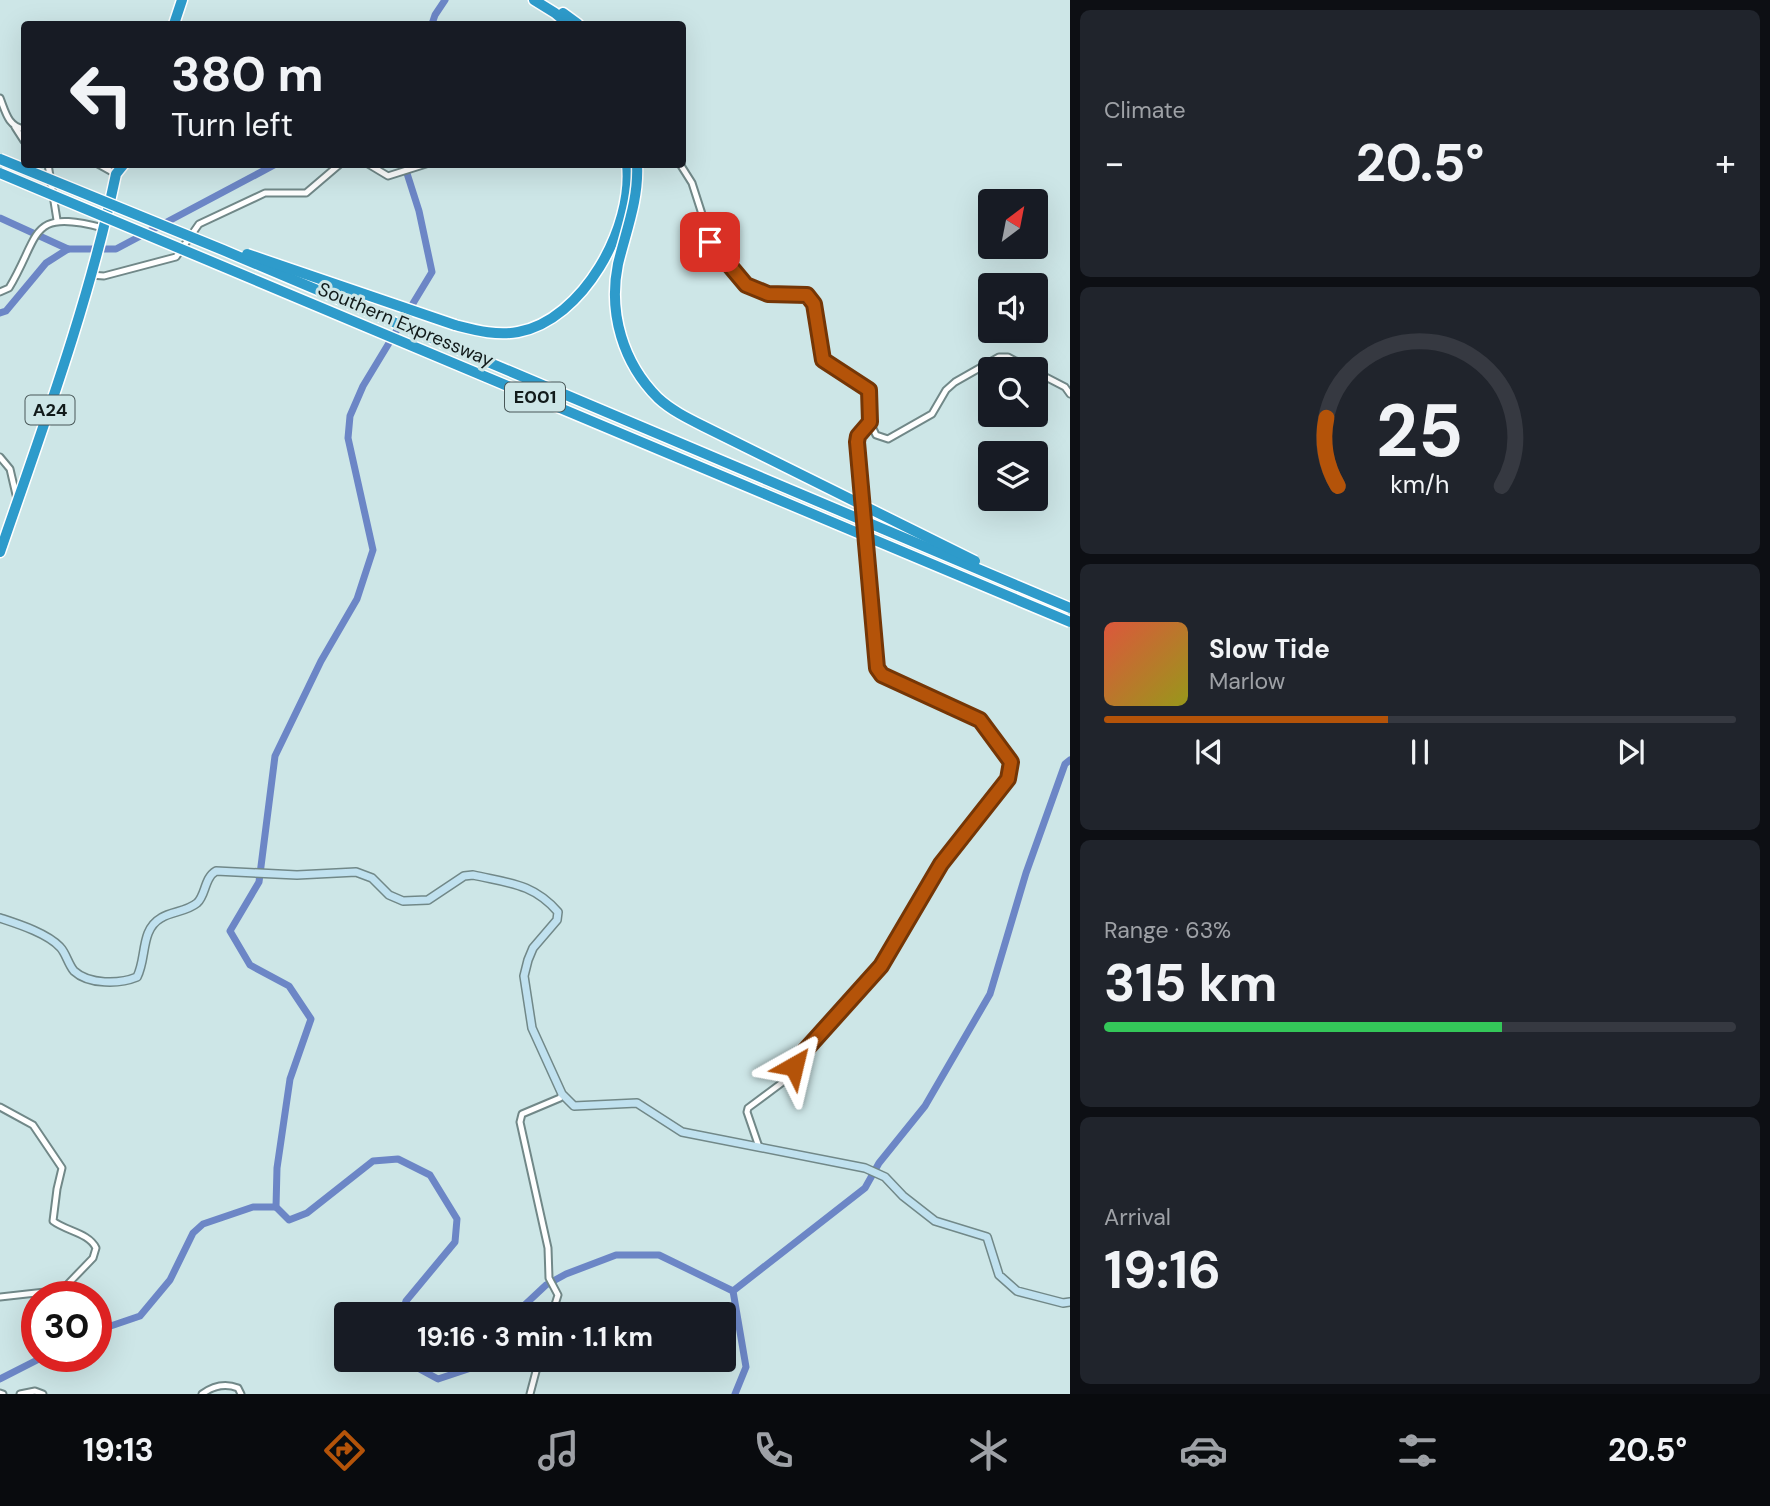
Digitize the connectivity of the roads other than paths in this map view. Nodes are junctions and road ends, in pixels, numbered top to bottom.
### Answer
1 (183, 0) edge
2 (534, 0) edge
3 (546, 0) edge
4 (175, 21) edge
5 (564, 21) edge
6 (574, 21) edge
7 (0, 98) edge
8 (15, 127) junction
9 (21, 128) edge
10 (21, 136) edge
11 (0, 159) edge
12 (21, 168) edge
13 (22, 168) edge
14 (49, 168) edge
15 (105, 168) edge
16 (121, 168) edge
17 (335, 168) edge
18 (375, 168) edge
19 (413, 168) edge
20 (627, 168) edge
21 (637, 168) edge
22 (683, 168) edge
23 (0, 173) edge
24 (116, 174) junction
25 (57, 220) junction
26 (170, 229) junction
27 (102, 232) junction
28 (92, 271) junction
29 (0, 292) edge
30 (978, 369) edge
31 (1048, 378) edge
32 (1070, 394) edge
33 (870, 422) junction
34 (0, 457) edge
35 (17, 502) junction
36 (0, 552) edge
37 (1070, 607) edge
38 (1070, 622) edge
39 (0, 918) edge
40 (562, 1094) junction
41 (0, 1107) edge
42 (759, 1147) junction
43 (0, 1297) edge
44 (556, 1302) edge
45 (1070, 1302) edge
46 (536, 1372) edge
47 (20, 1394) edge
48 (43, 1394) edge
49 (202, 1394) edge
50 (241, 1394) edge
51 (530, 1394) edge

1 - 4 highway
2 - 5 highway
3 - 6 highway
7 - 8 street
8 - 9 street
8 - 10 street
11 - 12 highway, Southern Expressway / E001, bridge
13 - 26 highway, Southern Expressway / E001, bridge
14 - 25 street
15 - 24 street
16 - 24 highway, A24
17 - 28 street
18 - 19 street
20 - 26 highway, bridge
21 - 37 highway, bridge
22 - 33 street
23 - 38 highway, Southern Expressway / E001, bridge
24 - 27 highway, A24
25 - 27 street
25 - 29 street
26 - 37 highway, Southern Expressway / E001, bridge
27 - 28 highway, A24
28 - 35 highway, A24
30 - 33 street
31 - 32 street
33 - 42 street
34 - 35 street
35 - 36 highway, A24
39 - 40 street
40 - 42 street
40 - 44 street
41 - 43 street
42 - 45 street
46 - 51 street
47 - 48 street
49 - 50 street

